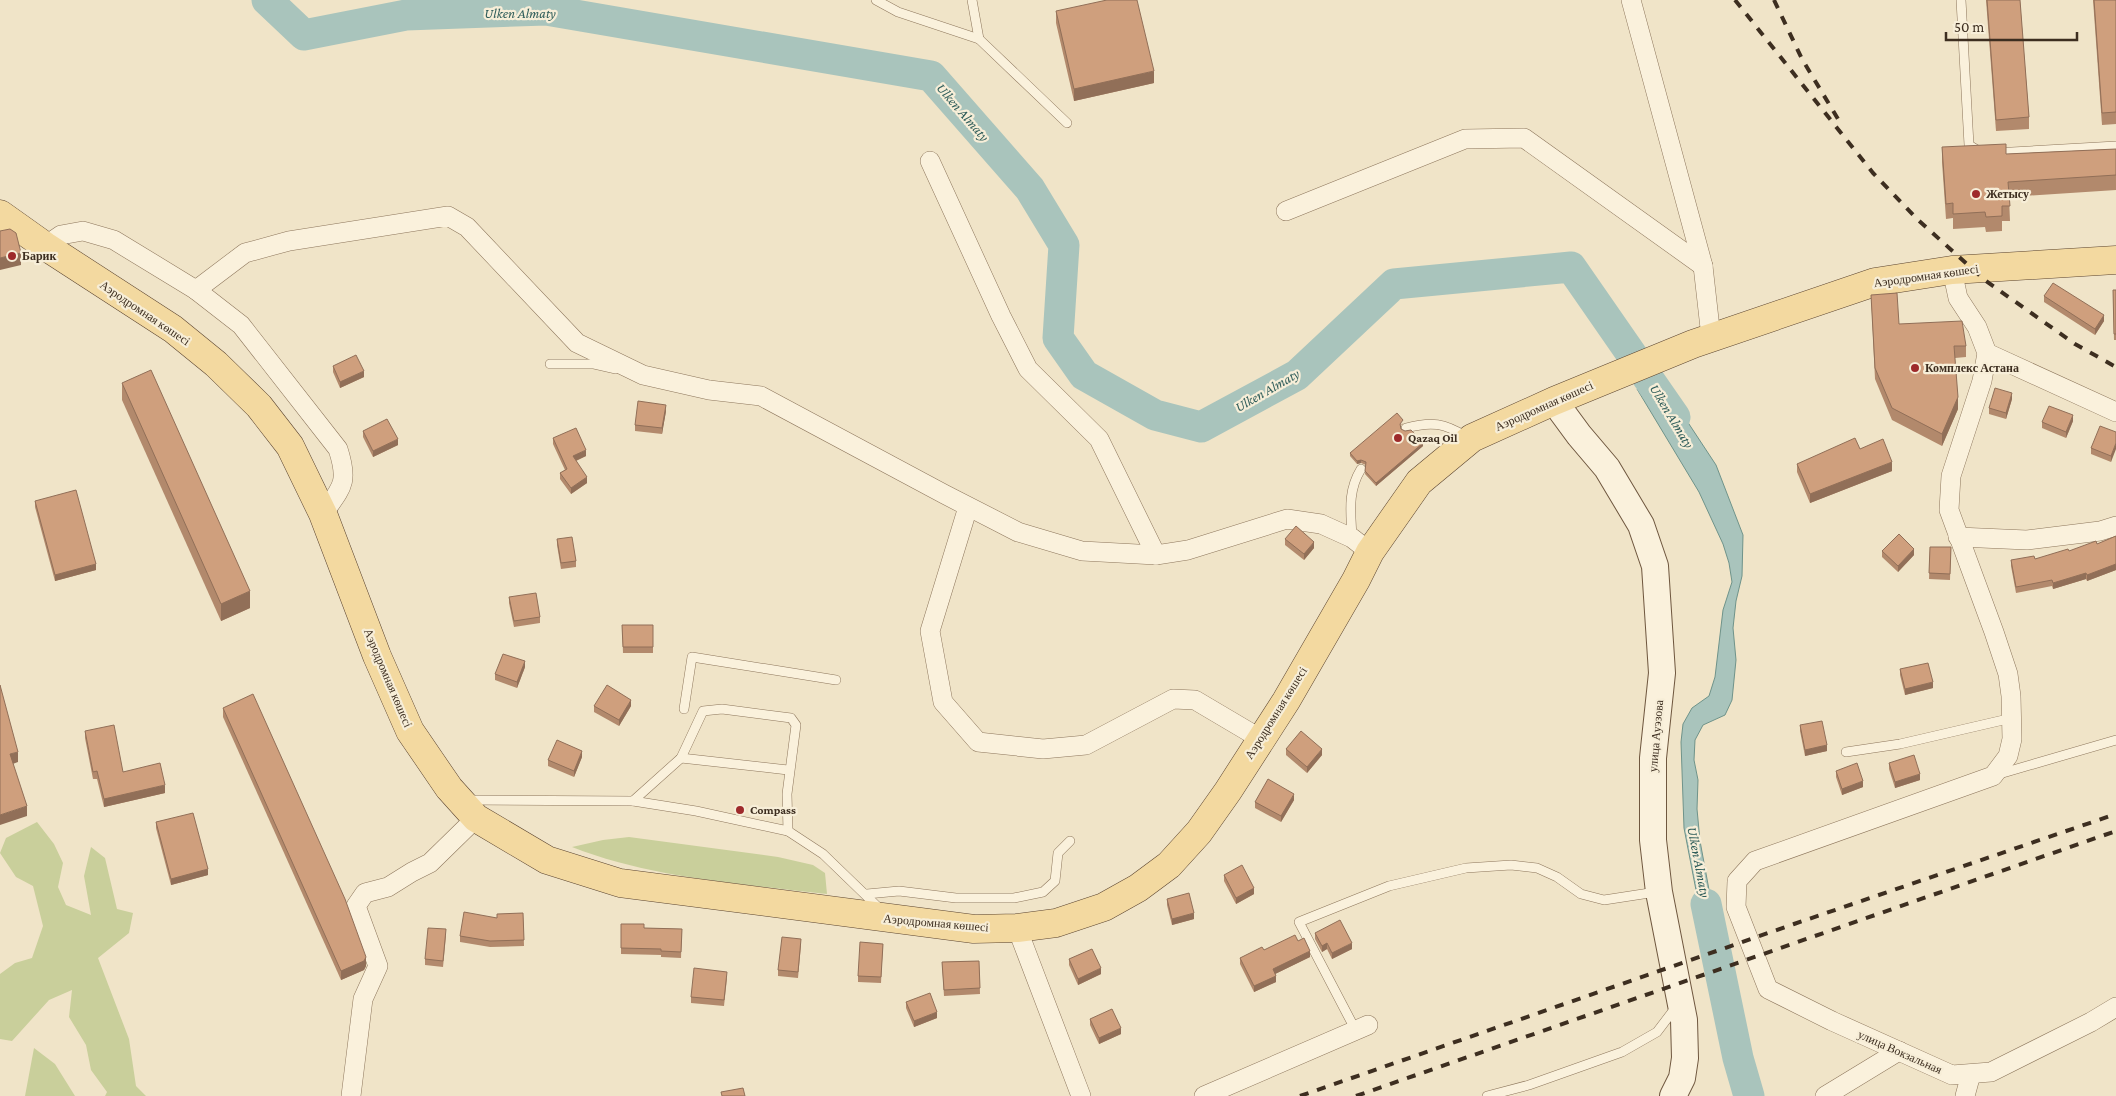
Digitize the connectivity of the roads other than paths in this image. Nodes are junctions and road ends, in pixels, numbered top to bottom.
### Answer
1 (876, 0) edge
2 (972, 0) edge
3 (1631, 0) edge
4 (1961, 0) edge
5 (979, 39) junction
6 (1067, 123) dead end
7 (2116, 146) edge
8 (930, 161) dead end
9 (1286, 211) dead end
10 (0, 214) edge
11 (45, 246) junction
12 (2116, 260) edge
13 (1703, 266) junction
14 (1952, 270) junction
15 (196, 290) junction
16 (1702, 340) junction
17 (1987, 353) junction
18 (550, 364) dead end
19 (643, 376) junction
20 (1554, 401) junction
21 (2116, 412) edge
22 (1406, 428) dead end
23 (1471, 439) junction
24 (1361, 469) dead end
25 (968, 507) junction
26 (323, 514) junction
27 (2116, 526) edge
28 (1958, 537) junction
29 (1361, 545) junction
30 (1156, 556) junction
31 (836, 680) dead end
32 (684, 709) dead end
33 (2012, 718) junction
34 (1261, 739) junction
35 (2116, 740) edge
36 (1846, 752) dead end
37 (681, 758) junction
38 (788, 770) junction
39 (1993, 776) junction
40 (633, 801) junction
41 (467, 809) junction
42 (788, 831) junction
43 (1070, 841) dead end
44 (1659, 892) junction
45 (867, 894) junction
46 (890, 920) junction
47 (1017, 928) junction
48 (1681, 1000) junction
49 (2116, 1007) edge
50 (1361, 1027) joint
51 (1899, 1051) junction
52 (1970, 1074) junction
53 (351, 1096) edge
54 (1081, 1096) edge
55 (1204, 1096) edge
56 (1487, 1096) edge
57 (1673, 1096) edge
58 (1825, 1096) edge
59 (1965, 1096) edge

1 - 5 lane
2 - 5 lane
3 - 13 street
4 - 7 lane
5 - 6 lane
8 - 30 street
9 - 13 street
10 - 11 main road, Аэродромная көшесі
11 - 15 street
11 - 26 main road, Аэродромная көшесі
12 - 14 main road, Аэродромная көшесі
13 - 16 street
14 - 16 main road, Аэродромная көшесі
14 - 17 street
15 - 19 street
15 - 26 street
16 - 20 main road, Аэродромная көшесі
17 - 21 street
17 - 28 street
18 - 19 lane
19 - 25 street
20 - 23 main road, Аэродромная көшесі
20 - 44 main road, улица Ауэзова
22 - 23 lane
23 - 29 main road, Аэродромная көшесі
24 - 29 lane
25 - 30 street
25 - 34 street
26 - 41 main road, Аэродромная көшесі
27 - 28 street
28 - 33 street
29 - 30 street
29 - 34 main road, Аэродромная көшесі
31 - 32 lane
33 - 36 lane
33 - 39 street
34 - 47 main road, Аэродромная көшесі
35 - 39 lane
37 - 38 lane
37 - 38 lane
37 - 40 lane
38 - 42 lane
39 - 51 street, улица Вокзальная
40 - 41 lane
40 - 42 lane
41 - 46 main road, Аэродромная көшесі
41 - 53 street
42 - 45 lane
43 - 45 lane
44 - 48 main road, улица Ауэзова
44 - 50 lane
45 - 46 lane
46 - 47 main road, Аэродромная көшесі
47 - 54 street
48 - 56 lane
48 - 57 main road, улица Ауэзова
49 - 52 street, улица Вокзальная
50 - 55 street
51 - 52 street, улица Вокзальная
51 - 58 street
52 - 59 street

